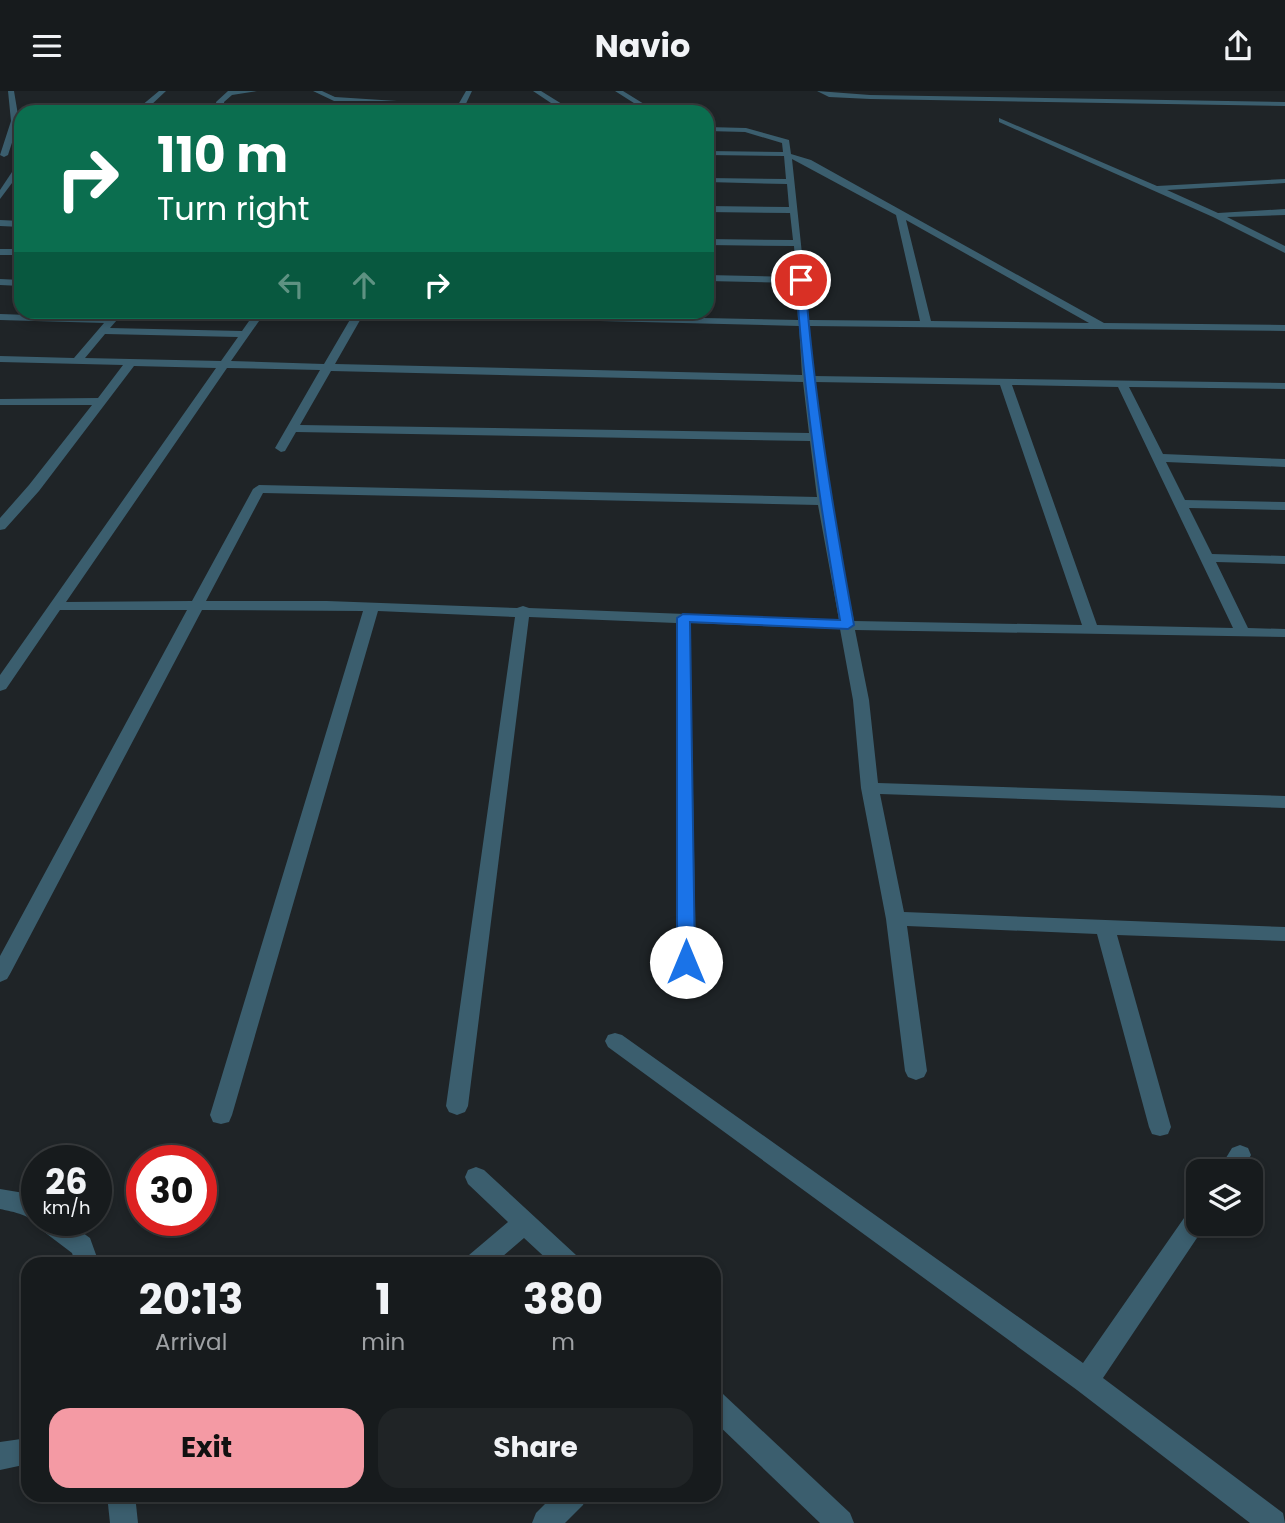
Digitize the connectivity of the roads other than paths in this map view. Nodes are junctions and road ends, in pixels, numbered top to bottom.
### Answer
1 (163, 91) edge
2 (254, 91) edge
3 (316, 91) edge
4 (341, 91) edge
5 (536, 91) edge
6 (618, 91) edge
7 (820, 91) edge
8 (890, 91) edge
9 (955, 91) edge
10 (1022, 91) edge
11 (231, 92) edge
12 (398, 92) edge
13 (12, 94) edge
14 (0, 97) edge
15 (906, 98) junction
16 (334, 99) junction
17 (977, 100) junction
18 (393, 101) junction
19 (1047, 101) junction
20 (1285, 103) edge
21 (148, 105) edge
22 (220, 105) edge
23 (390, 105) edge
24 (559, 105) edge
25 (641, 105) edge
26 (1002, 120) dead end
27 (714, 130) edge
28 (4, 144) edge
29 (714, 153) edge
30 (785, 154) junction
31 (4, 155) dead end
32 (14, 175) edge
33 (714, 180) edge
34 (790, 181) junction
35 (1285, 181) edge
36 (1156, 188) junction
37 (0, 196) edge
38 (10, 197) dead end
39 (714, 208) edge
40 (795, 210) junction
41 (1285, 212) edge
42 (900, 214) junction
43 (1216, 215) junction
44 (714, 242) edge
45 (798, 243) junction
46 (1285, 250) edge
47 (714, 278) edge
48 (801, 280) junction
49 (113, 319) edge
50 (256, 319) edge
51 (356, 319) edge
52 (643, 319) edge
53 (804, 323) junction
54 (926, 324) junction
55 (1102, 326) junction
56 (1285, 328) edge
57 (103, 331) junction
58 (246, 334) junction
59 (0, 359) edge
60 (77, 361) junction
61 (131, 362) junction
62 (226, 364) junction
63 (328, 367) junction
64 (808, 379) junction
65 (1005, 382) junction
66 (1122, 384) junction
67 (1285, 386) edge
68 (101, 401) junction
69 (0, 402) edge
70 (291, 428) junction
71 (816, 437) junction
72 (281, 448) dead end
73 (1158, 458) junction
74 (1285, 463) edge
75 (824, 501) junction
76 (1180, 504) junction
77 (1285, 506) edge
78 (0, 526) edge
79 (1207, 558) junction
80 (1285, 560) edge
81 (58, 606) junction
82 (372, 606) junction
83 (197, 607) junction
84 (523, 610) junction
85 (683, 618) junction
86 (848, 625) junction
87 (1091, 629) junction
88 (1242, 632) junction
89 (1285, 633) edge
90 (0, 686) edge
91 (870, 788) junction
92 (1285, 802) edge
93 (897, 919) junction
94 (1105, 927) junction
95 (1285, 934) edge
96 (686, 962) dead end
97 (0, 974) edge
98 (615, 1041) dead end
99 (916, 1071) dead end
100 (457, 1106) dead end
101 (221, 1115) dead end
102 (1160, 1128) dead end
103 (476, 1177) dead end
104 (0, 1199) edge
105 (21, 1202) edge
106 (524, 1223) junction
107 (1186, 1234) edge
108 (69, 1236) edge
109 (85, 1257) edge
110 (485, 1257) edge
111 (561, 1257) edge
112 (1086, 1381) junction
113 (721, 1410) edge
114 (21, 1452) edge
115 (0, 1456) edge
116 (122, 1502) edge
117 (566, 1502) edge
118 (124, 1523) edge
119 (546, 1523) edge
120 (840, 1523) edge
121 (1273, 1523) edge

1 - 21 street
2 - 11 street
3 - 16 street
4 - 16 street
5 - 24 street
6 - 25 street
7 - 15 street
8 - 15 street
9 - 17 street
10 - 19 street
11 - 22 street
12 - 18 street
13 - 14 street
13 - 28 street
15 - 17 street
16 - 18 street
17 - 19 street
18 - 23 street
19 - 20 street
26 - 36 street
27 - 30 street
28 - 31 street
29 - 30 street
30 - 34 street
30 - 42 street
32 - 37 street
33 - 34 street
34 - 40 street
35 - 36 street
36 - 43 street
37 - 38 street
39 - 40 street
40 - 45 street
41 - 43 street
42 - 54 street
42 - 55 street
43 - 46 street
44 - 45 street
45 - 48 street
47 - 48 street
48 - 53 street
49 - 57 street
50 - 58 street
51 - 63 street
52 - 53 street
53 - 54 street
53 - 64 street
54 - 55 street
55 - 56 street
57 - 58 street
57 - 60 street
58 - 62 street
59 - 60 street
60 - 61 street
61 - 62 street
61 - 68 street
62 - 63 street
62 - 81 street
63 - 64 street
63 - 70 street
64 - 65 street
64 - 71 street
65 - 66 street
65 - 87 street
66 - 67 street
66 - 73 street
68 - 69 street
68 - 78 street
70 - 71 street
70 - 72 street
71 - 75 street
73 - 74 street
73 - 76 street
75 - 83 street
75 - 86 street
76 - 77 street
76 - 79 street
79 - 80 street
79 - 88 street
81 - 83 street
81 - 90 street
82 - 83 street
82 - 84 street
82 - 101 street
83 - 97 street
84 - 85 street
84 - 100 street
85 - 86 street
85 - 96 street
86 - 87 street
86 - 91 street
87 - 88 street
88 - 89 street
91 - 92 street
91 - 93 street
93 - 94 street
93 - 99 street
94 - 95 street
94 - 102 street
98 - 112 street
103 - 106 street
104 - 105 street
106 - 110 street
106 - 111 street
107 - 112 street
108 - 109 street
112 - 121 street
113 - 120 street
114 - 115 street
116 - 118 street
117 - 119 street

